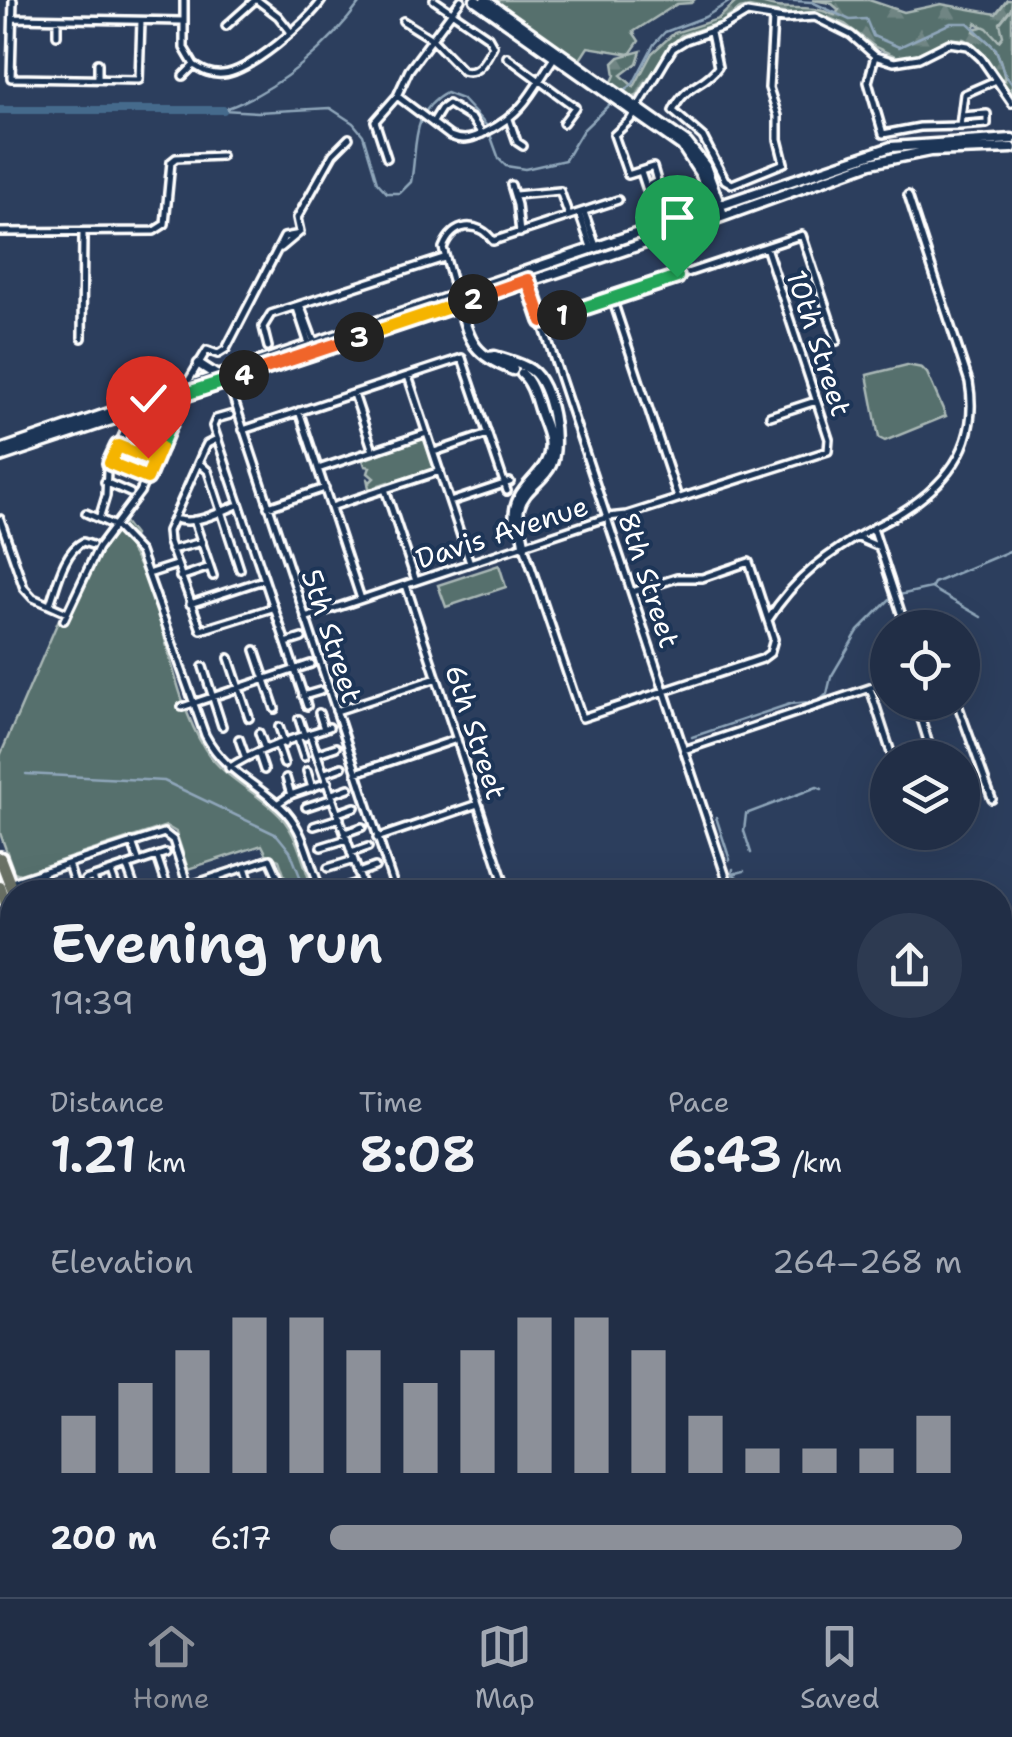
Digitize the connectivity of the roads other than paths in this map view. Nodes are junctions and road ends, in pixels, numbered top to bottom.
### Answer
1 (13, 0) edge
2 (184, 0) edge
3 (256, 0) edge
4 (322, 0) edge
5 (434, 0) edge
6 (461, 0) edge
7 (475, 0) edge
8 (485, 0) edge
9 (452, 12) junction
10 (13, 18) junction
11 (57, 19) junction
12 (773, 19) junction
13 (141, 21) junction
14 (183, 21) junction
15 (402, 21) dead end
16 (226, 26) dead end
17 (290, 31) junction
18 (711, 33) junction
19 (57, 35) dead end
20 (432, 38) junction
21 (493, 46) junction
22 (557, 54) junction
23 (875, 56) junction
24 (98, 63) dead end
25 (194, 64) junction
26 (182, 76) dead end
27 (98, 79) junction
28 (540, 82) junction
29 (994, 82) junction
30 (397, 96) junction
31 (1012, 104) edge
32 (635, 110) junction
33 (961, 116) junction
34 (509, 119) junction
35 (432, 121) junction
36 (563, 123) dead end
37 (960, 126) junction
38 (483, 134) junction
39 (349, 138) dead end
40 (1012, 143) edge
41 (523, 146) dead end
42 (221, 156) dead end
43 (387, 158) dead end
44 (641, 172) junction
45 (511, 185) dead end
46 (646, 186) junction
47 (515, 194) junction
48 (908, 195) dead end
49 (618, 200) dead end
50 (656, 202) dead end
51 (582, 212) junction
52 (719, 213) junction
53 (570, 216) junction
54 (0, 232) edge
55 (520, 232) junction
56 (83, 234) junction
57 (594, 247) junction
58 (766, 248) junction
59 (444, 258) junction
60 (558, 270) junction
61 (528, 280) junction
62 (612, 298) junction
63 (458, 299) junction
64 (298, 307) junction
65 (542, 321) junction
66 (82, 338) dead end
67 (837, 341) dead end
68 (312, 343) junction
69 (268, 346) dead end
70 (488, 358) junction
71 (199, 364) junction
72 (216, 375) junction
73 (408, 376) junction
74 (186, 384) junction
75 (231, 391) dead end
76 (354, 394) junction
77 (182, 395) junction
78 (816, 401) junction
79 (160, 403) junction
80 (299, 412) junction
81 (230, 414) dead end
82 (173, 416) junction
83 (770, 416) dead end
84 (243, 430) junction
85 (159, 432) dead end
86 (427, 433) junction
87 (46, 434) junction
88 (488, 434) junction
89 (217, 439) junction
90 (118, 446) junction
91 (0, 450) edge
92 (22, 450) junction
93 (372, 451) junction
94 (828, 451) joint
95 (434, 452) junction
96 (0, 457) edge
97 (148, 458) dead end
98 (110, 463) junction
99 (199, 463) junction
100 (318, 469) junction
101 (440, 471) junction
102 (147, 478) junction
103 (105, 482) junction
104 (324, 488) junction
105 (385, 489) junction
106 (130, 493) dead end
107 (678, 498) junction
108 (450, 502) junction
109 (238, 505) junction
110 (268, 507) junction
111 (331, 507) junction
112 (221, 511) junction
113 (86, 513) dead end
114 (608, 518) junction
115 (0, 519) edge
116 (98, 519) junction
117 (174, 519) junction
118 (194, 520) junction
119 (115, 526) junction
120 (873, 528) junction
121 (856, 537) junction
122 (202, 542) junction
123 (92, 545) dead end
124 (524, 546) junction
125 (880, 548) junction
126 (172, 550) junction
127 (176, 564) junction
128 (470, 564) junction
129 (210, 567) junction
130 (240, 569) dead end
131 (150, 573) junction
132 (213, 576) dead end
133 (180, 577) junction
134 (263, 580) junction
135 (416, 582) junction
136 (406, 585) junction
137 (632, 592) junction
138 (361, 600) junction
139 (189, 604) junction
140 (50, 605) junction
141 (272, 608) junction
142 (900, 610) edge
143 (68, 612) junction
144 (305, 618) junction
145 (64, 620) dead end
146 (768, 620) junction
147 (302, 638) dead end
148 (286, 643) junction
149 (256, 650) dead end
150 (229, 658) dead end
151 (311, 664) dead end
152 (203, 667) dead end
153 (294, 669) junction
154 (436, 678) junction
155 (265, 679) junction
156 (239, 688) junction
157 (870, 688) edge
158 (320, 691) dead end
159 (665, 692) junction
160 (213, 696) junction
161 (304, 696) junction
162 (193, 703) junction
163 (182, 706) dead end
164 (307, 706) dead end
165 (275, 708) dead end
166 (336, 711) junction
167 (319, 713) dead end
168 (249, 718) dead end
169 (299, 719) dead end
170 (963, 720) edge
171 (222, 726) dead end
172 (279, 726) dead end
173 (260, 733) dead end
174 (305, 738) junction
175 (457, 739) junction
176 (239, 740) dead end
177 (281, 745) junction
178 (336, 747) dead end
179 (684, 750) junction
180 (262, 751) junction
181 (318, 753) junction
182 (245, 757) junction
183 (304, 757) dead end
184 (284, 764) dead end
185 (342, 767) dead end
186 (229, 768) junction
187 (264, 770) dead end
188 (306, 772) dead end
189 (325, 773) junction
190 (356, 773) junction
191 (286, 778) dead end
192 (328, 782) junction
193 (312, 788) junction
194 (349, 788) dead end
195 (292, 794) junction
196 (332, 796) junction
197 (992, 799) dead end
198 (278, 804) junction
199 (478, 804) junction
200 (306, 806) dead end
201 (355, 807) dead end
202 (339, 816) junction
203 (314, 826) dead end
204 (362, 827) dead end
205 (346, 836) junction
206 (378, 838) junction
207 (132, 842) junction
208 (368, 847) dead end
209 (321, 848) dead end
210 (166, 853) dead end
211 (157, 856) junction
212 (352, 856) junction
213 (139, 862) junction
214 (68, 864) junction
215 (128, 866) junction
216 (245, 866) junction
217 (375, 867) dead end
218 (328, 868) dead end
219 (41, 872) junction
220 (111, 872) junction
221 (358, 873) junction
222 (217, 876) junction
223 (93, 877) junction
224 (24, 880) edge
225 (44, 880) edge
226 (73, 880) edge
227 (85, 880) dead end
228 (94, 880) edge
229 (114, 880) edge
230 (132, 880) edge
231 (164, 880) edge
232 (186, 880) edge
233 (208, 880) edge
234 (218, 880) edge
235 (249, 880) edge
236 (280, 880) edge
237 (318, 880) edge
238 (360, 880) edge
239 (392, 880) edge
240 (504, 880) edge
241 (727, 880) edge

1 - 10 street
2 - 14 street
3 - 16 street
3 - 17 street
4 - 17 street
5 - 9 street
6 - 9 street
7 - 22 main road
8 - 22 main road
9 - 20 street
9 - 21 street
10 - 11 street
10 - 27 street
11 - 13 street
11 - 19 street
12 - 18 street
12 - 18 street
12 - 23 street
13 - 14 street
13 - 27 street
14 - 25 street
15 - 20 street
17 - 25 street
18 - 32 street
20 - 21 street
20 - 30 street
21 - 28 street
22 - 28 street
22 - 32 main road
23 - 29 street
23 - 37 street
24 - 27 street
25 - 26 street
28 - 34 street
28 - 36 street
29 - 31 street
29 - 33 street
30 - 35 street
30 - 43 street
32 - 44 street
32 - 52 main road
33 - 37 street
33 - 37 street
34 - 38 street
34 - 41 street
35 - 38 street
35 - 38 street
39 - 71 street
40 - 52 main road
40 - 52 main road
42 - 56 street
44 - 46 street
44 - 46 street
45 - 47 street
46 - 50 street
47 - 53 street
47 - 55 street
48 - 120 street
49 - 51 street
51 - 53 street
51 - 57 street
52 - 57 main road
52 - 60 main road
53 - 55 street
54 - 56 street
55 - 59 street
56 - 66 street
57 - 60 main road
57 - 63 main road
58 - 62 street
58 - 67 street
58 - 78 street, 10th Street
59 - 63 street
59 - 64 street
60 - 61 main road
61 - 63 main road
61 - 65 street, 8th Street
62 - 65 street
62 - 107 street
63 - 68 main road
63 - 70 main road
63 - 77 main road
64 - 68 street
64 - 69 street
65 - 114 street, 8th Street
68 - 72 main road
70 - 124 main road
70 - 124 main road
71 - 72 main road
71 - 74 street
72 - 74 main road
73 - 76 street
73 - 86 street
73 - 88 street
74 - 77 street
74 - 87 main road
75 - 84 street, 5th Street
76 - 80 street
76 - 93 street
77 - 79 main road
77 - 82 street
78 - 83 street
78 - 94 street, 10th Street
79 - 82 main road
79 - 92 main road
80 - 84 street
80 - 100 street
81 - 89 street
82 - 102 street
84 - 110 street, 5th Street
85 - 90 street
86 - 93 street
86 - 95 street
87 - 91 main road
87 - 92 main road
88 - 95 street
88 - 108 street
89 - 99 street
89 - 109 street
90 - 97 street
90 - 98 street
92 - 96 main road
93 - 100 street
94 - 107 street, Davis Avenue
95 - 101 street
98 - 102 street
98 - 103 street
99 - 112 street
99 - 117 street
100 - 104 street
101 - 105 street
101 - 108 street
102 - 119 street
103 - 106 street
103 - 116 street
104 - 110 street
104 - 111 street
105 - 111 street
105 - 135 street
107 - 114 street, Davis Avenue
108 - 128 street
109 - 112 street
109 - 134 street
110 - 144 street, 5th Street
111 - 138 street
112 - 118 street
112 - 130 street
113 - 116 street
114 - 124 street, Davis Avenue
114 - 137 street, 8th Street
115 - 140 street
116 - 119 street
117 - 118 street
117 - 126 street
118 - 122 street
119 - 131 street
119 - 143 street
120 - 121 street
120 - 125 street
121 - 125 street
121 - 146 street
122 - 126 street
122 - 129 street
123 - 140 street
124 - 128 street, Davis Avenue
124 - 159 street
125 - 142 street
126 - 127 street
127 - 131 street
127 - 133 street
128 - 135 street, Davis Avenue
129 - 132 street
129 - 133 street
131 - 162 street
133 - 139 street
134 - 139 street
134 - 141 street
135 - 136 street, Davis Avenue
136 - 138 street, Davis Avenue
136 - 154 street, 6th Street
137 - 146 street
137 - 159 street, 8th Street
138 - 144 street, Davis Avenue
139 - 141 street
140 - 143 street
141 - 148 street
143 - 145 street
144 - 166 street, 5th Street
146 - 159 street
147 - 148 street
148 - 153 street
149 - 155 street
150 - 156 street
151 - 153 street
152 - 160 street
153 - 155 street
153 - 161 street
154 - 166 street
154 - 175 street, 6th Street
155 - 156 street
155 - 165 street
156 - 160 street
156 - 168 street
157 - 179 street
158 - 161 street
159 - 179 street, 8th Street
160 - 162 street
160 - 171 street
161 - 164 street
162 - 163 street
162 - 186 street
166 - 190 street, 5th Street
167 - 174 street
169 - 174 street
170 - 197 street
172 - 177 street
173 - 180 street
174 - 177 street
174 - 181 street
174 - 183 street
175 - 190 street
175 - 199 street, 6th Street
176 - 182 street
177 - 180 street
177 - 184 street
178 - 181 street
179 - 241 street, 8th Street
180 - 182 street
180 - 187 street
181 - 189 street
182 - 186 street
185 - 189 street
186 - 198 street
188 - 193 street
189 - 192 street
190 - 206 street, 5th Street
191 - 195 street
192 - 193 street
192 - 196 street
193 - 195 street
194 - 196 street
195 - 198 street
196 - 200 street
196 - 202 street
198 - 237 street
199 - 206 street
199 - 240 street, 6th Street
201 - 202 street
202 - 203 street
202 - 205 street
204 - 205 street
205 - 209 street
205 - 212 street
206 - 239 street, 5th Street
207 - 213 street
207 - 214 street
207 - 232 street
208 - 212 street
210 - 211 street
211 - 213 street
211 - 231 street
212 - 218 street
212 - 221 street
213 - 215 street
214 - 219 street
214 - 226 street
215 - 220 street
215 - 230 street
216 - 222 street
216 - 235 street
216 - 236 street
217 - 221 street
219 - 224 street
219 - 225 street
220 - 223 street
220 - 229 street
221 - 238 street
222 - 233 street
222 - 234 street
223 - 227 street
223 - 228 street

